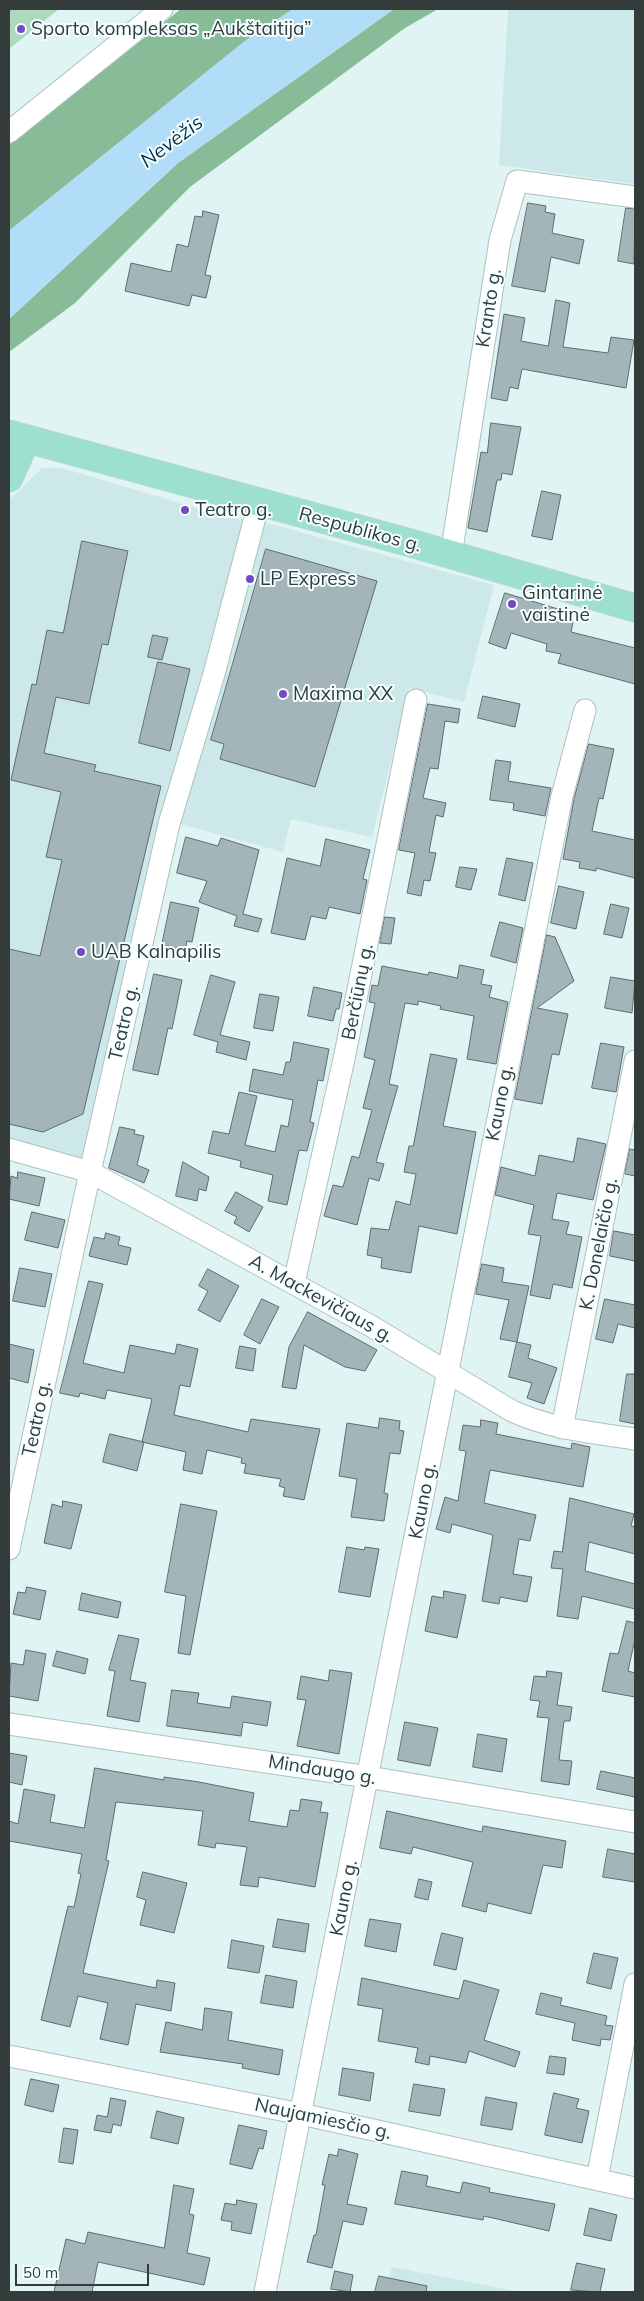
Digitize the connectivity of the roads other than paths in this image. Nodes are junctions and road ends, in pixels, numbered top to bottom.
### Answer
1 (162, 9) edge
2 (9, 132) edge
3 (635, 197) edge
4 (17, 437) edge
5 (9, 478) edge
6 (259, 502) junction
7 (451, 555) junction
8 (635, 608) edge
9 (416, 700) dead end
10 (584, 710) dead end
11 (635, 1061) edge
12 (9, 1149) edge
13 (90, 1172) junction
14 (294, 1283) junction
15 (447, 1370) junction
16 (562, 1428) junction
17 (635, 1439) edge
18 (9, 1548) edge
19 (9, 1724) edge
20 (368, 1777) junction
21 (635, 1822) edge
22 (635, 1984) edge
23 (9, 2056) edge
24 (301, 2114) junction
25 (598, 2179) junction
26 (635, 2188) edge
27 (265, 2292) edge

1 - 2 street
3 - 7 street, Kranto g.
4 - 5 main road
4 - 6 main road, Respublikos g.
6 - 7 main road, Respublikos g.
6 - 13 street, Teatro g.
7 - 8 main road, Respublikos g.
9 - 14 street, Berčiūnų g.
10 - 15 street, Kauno g.
11 - 16 street, K. Donelaičio g.
12 - 13 street, A. Mackevičiaus g.
13 - 14 street, A. Mackevičiaus g.
13 - 18 street, Teatro g.
14 - 15 street, A. Mackevičiaus g.
15 - 16 street, A. Mackevičiaus g.
15 - 20 street, Kauno g.
16 - 17 street, A. Mackevičiaus g.
19 - 20 street, Mindaugo g.
20 - 21 street, Mindaugo g.
20 - 24 street, Kauno g.
22 - 25 street
23 - 24 street, Naujamiesčio g.
24 - 25 street, Naujamiesčio g.
24 - 27 street, Kauno g.
25 - 26 street, Naujamiesčio g.

